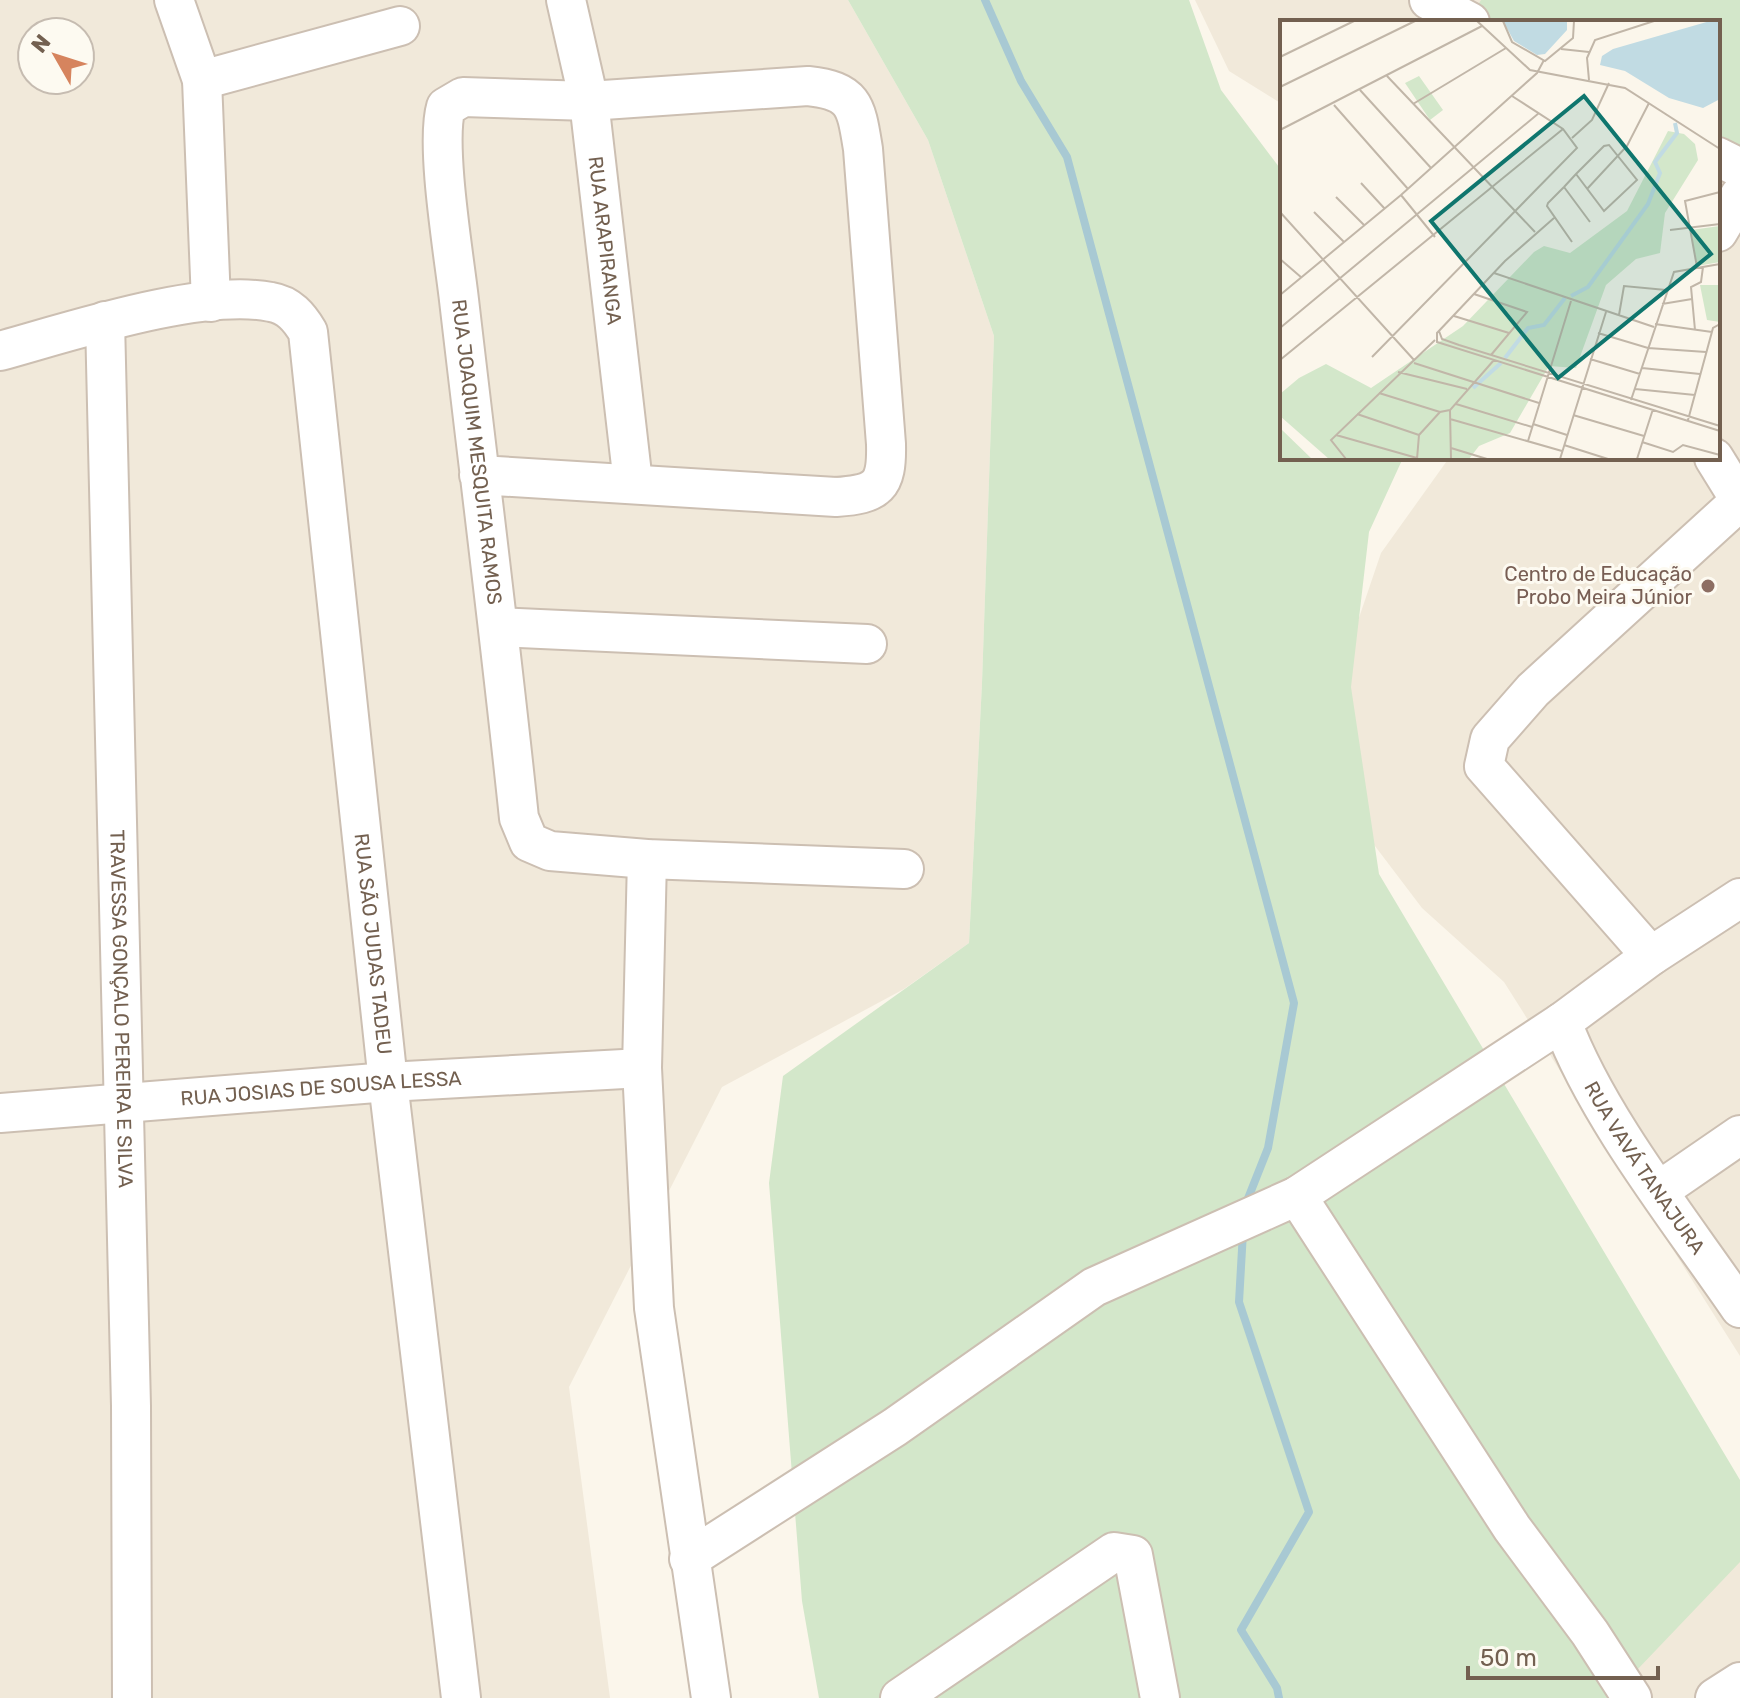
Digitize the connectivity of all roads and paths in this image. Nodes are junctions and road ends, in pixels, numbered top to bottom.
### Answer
1 (174, 0) edge
2 (566, 0) edge
3 (400, 26) dead end
4 (202, 80) junction
5 (589, 101) junction
6 (1720, 158) edge
7 (1740, 168) edge
8 (1740, 195) edge
9 (1720, 229) edge
10 (211, 302) junction
11 (105, 321) junction
12 (0, 351) edge
13 (1715, 460) edge
14 (479, 475) junction
15 (633, 483) junction
16 (1740, 501) edge
17 (499, 627) junction
18 (867, 644) dead end
19 (647, 859) junction
20 (904, 869) dead end
21 (1740, 898) edge
22 (1651, 956) junction
23 (1562, 1022) junction
24 (642, 1068) junction
25 (388, 1082) junction
26 (124, 1104) junction
27 (0, 1113) edge
28 (1740, 1135) edge
29 (1660, 1190) junction
30 (1297, 1196) junction
31 (1740, 1308) edge
32 (689, 1559) junction
33 (1740, 1682) edge
34 (132, 1698) edge
35 (461, 1698) edge
36 (711, 1698) edge
37 (900, 1698) edge
38 (1160, 1698) edge
39 (1632, 1698) edge
40 (1715, 1698) edge

1 - 4 street
2 - 5 street, RUA ARAPIRANGA
3 - 4 street
4 - 10 street
5 - 14 street, RUA JOAQUIM MESQUITA RAMOS
5 - 15 street, RUA ARAPIRANGA
5 - 15 street
6 - 7 street
8 - 9 street
10 - 11 street
10 - 25 street, RUA SÃO JUDAS TADEU
11 - 12 street
11 - 26 street, TRAVESSA GONÇALO PEREIRA E SILVA
13 - 16 street
14 - 15 street
14 - 17 street, RUA JOAQUIM MESQUITA RAMOS
16 - 22 street
17 - 18 street
17 - 19 street, RUA JOAQUIM MESQUITA RAMOS
19 - 20 street
19 - 24 street
21 - 22 street
22 - 23 street
23 - 29 street, RUA VAVÁ TANAJURA
23 - 30 street
24 - 25 street, RUA JOSIAS DE SOUSA LESSA
24 - 32 street
25 - 26 street, RUA JOSIAS DE SOUSA LESSA
25 - 35 street, RUA SÃO JUDAS TADEU
26 - 27 street, RUA JOSIAS DE SOUSA LESSA
26 - 34 street, TRAVESSA GONÇALO PEREIRA E SILVA
28 - 29 street
29 - 31 street, RUA VAVÁ TANAJURA
30 - 32 street
30 - 39 street
32 - 36 street
33 - 40 street
37 - 38 street

